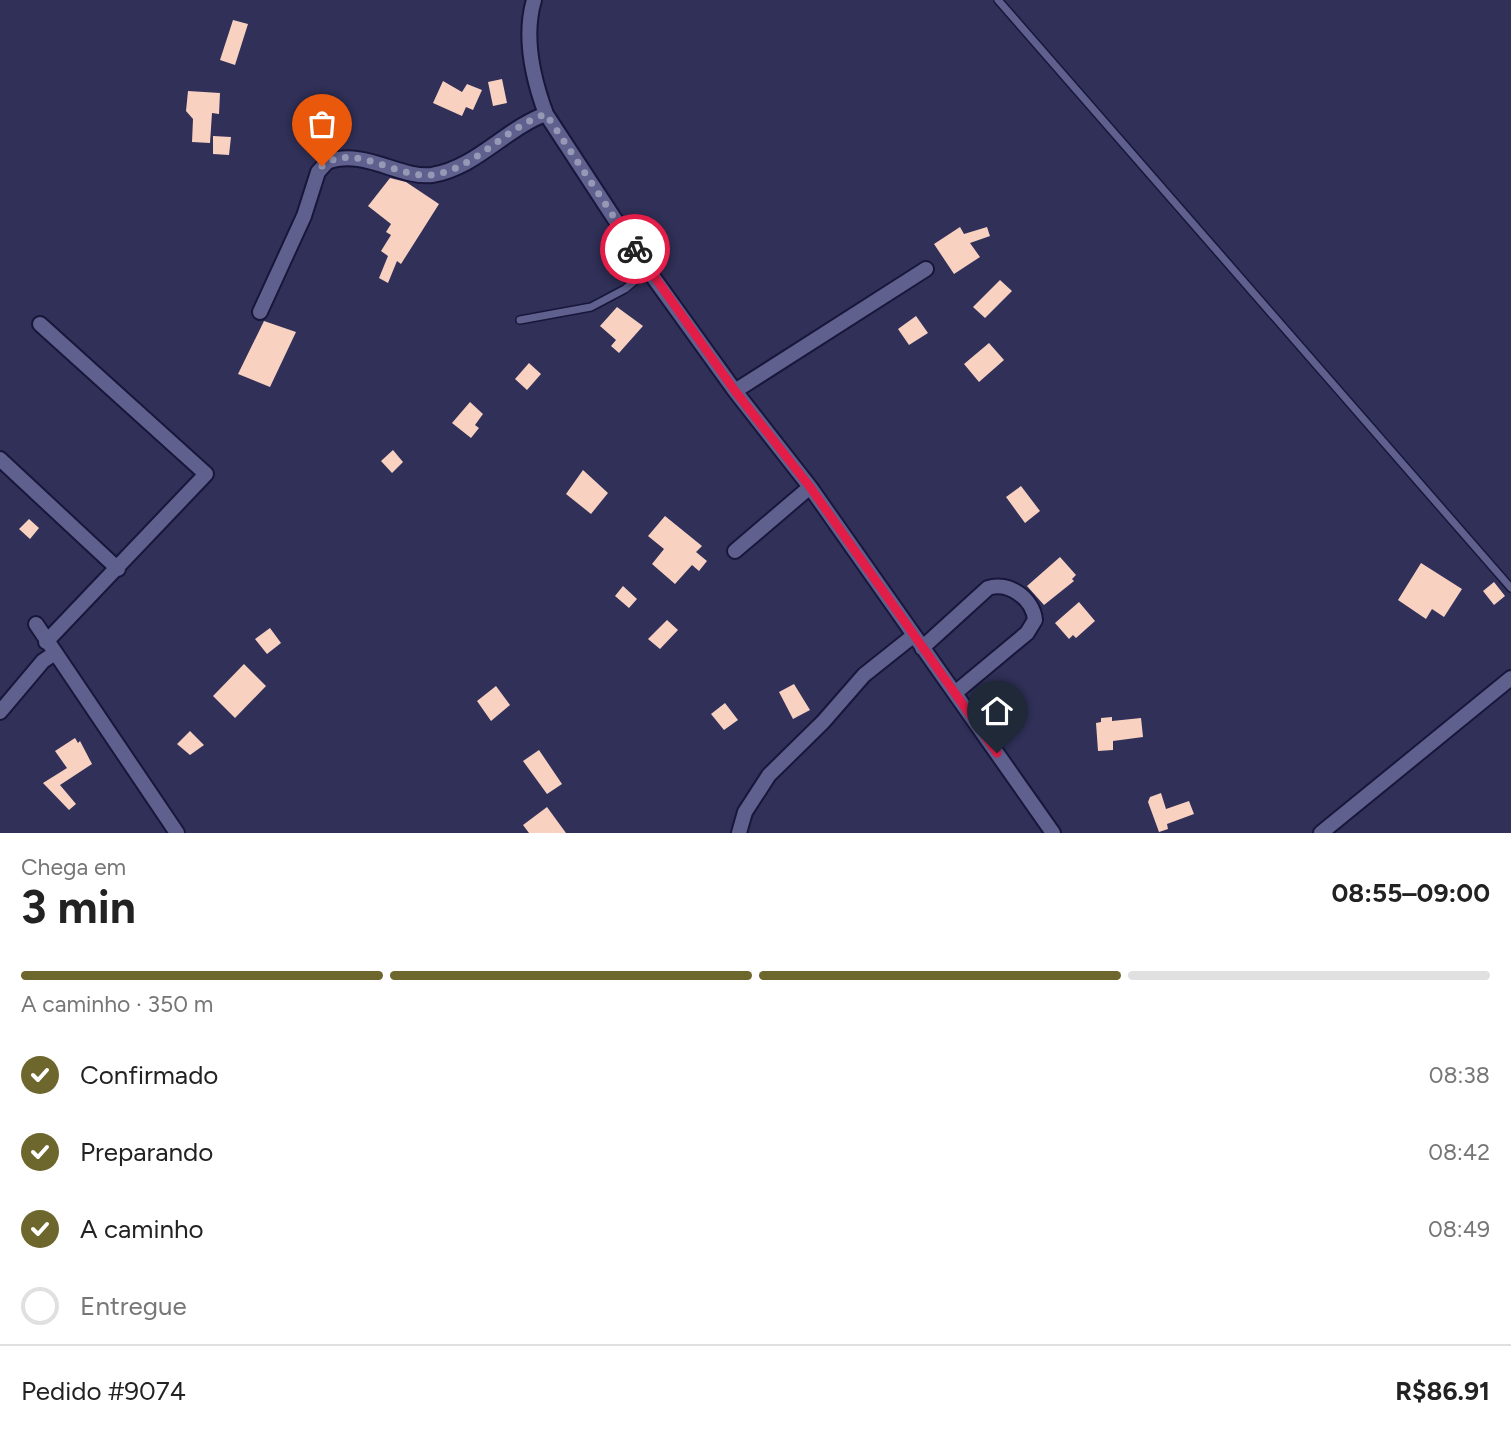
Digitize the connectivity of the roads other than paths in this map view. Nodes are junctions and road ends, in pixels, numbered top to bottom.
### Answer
1 (534, 0) edge
2 (998, 0) edge
3 (546, 114) junction
4 (926, 269) dead end
5 (648, 270) junction
6 (260, 312) dead end
7 (520, 320) dead end
8 (40, 324) dead end
9 (735, 391) junction
10 (0, 459) edge
11 (810, 487) junction
12 (735, 551) dead end
13 (118, 569) junction
14 (1511, 588) edge
15 (36, 624) dead end
16 (918, 642) junction
17 (50, 648) junction
18 (1511, 678) edge
19 (955, 693) junction
20 (0, 712) edge
21 (177, 833) edge
22 (738, 833) edge
23 (1053, 833) edge
24 (1321, 833) edge

1 - 3 street
2 - 14 lane
3 - 5 street
3 - 6 street
4 - 9 street
5 - 7 lane
5 - 9 street
8 - 13 street
9 - 11 street
10 - 13 street
11 - 12 street
11 - 16 street
13 - 17 street
15 - 17 street
16 - 19 street
16 - 19 street
16 - 22 street
17 - 20 street
17 - 21 street
18 - 24 street
19 - 23 street

